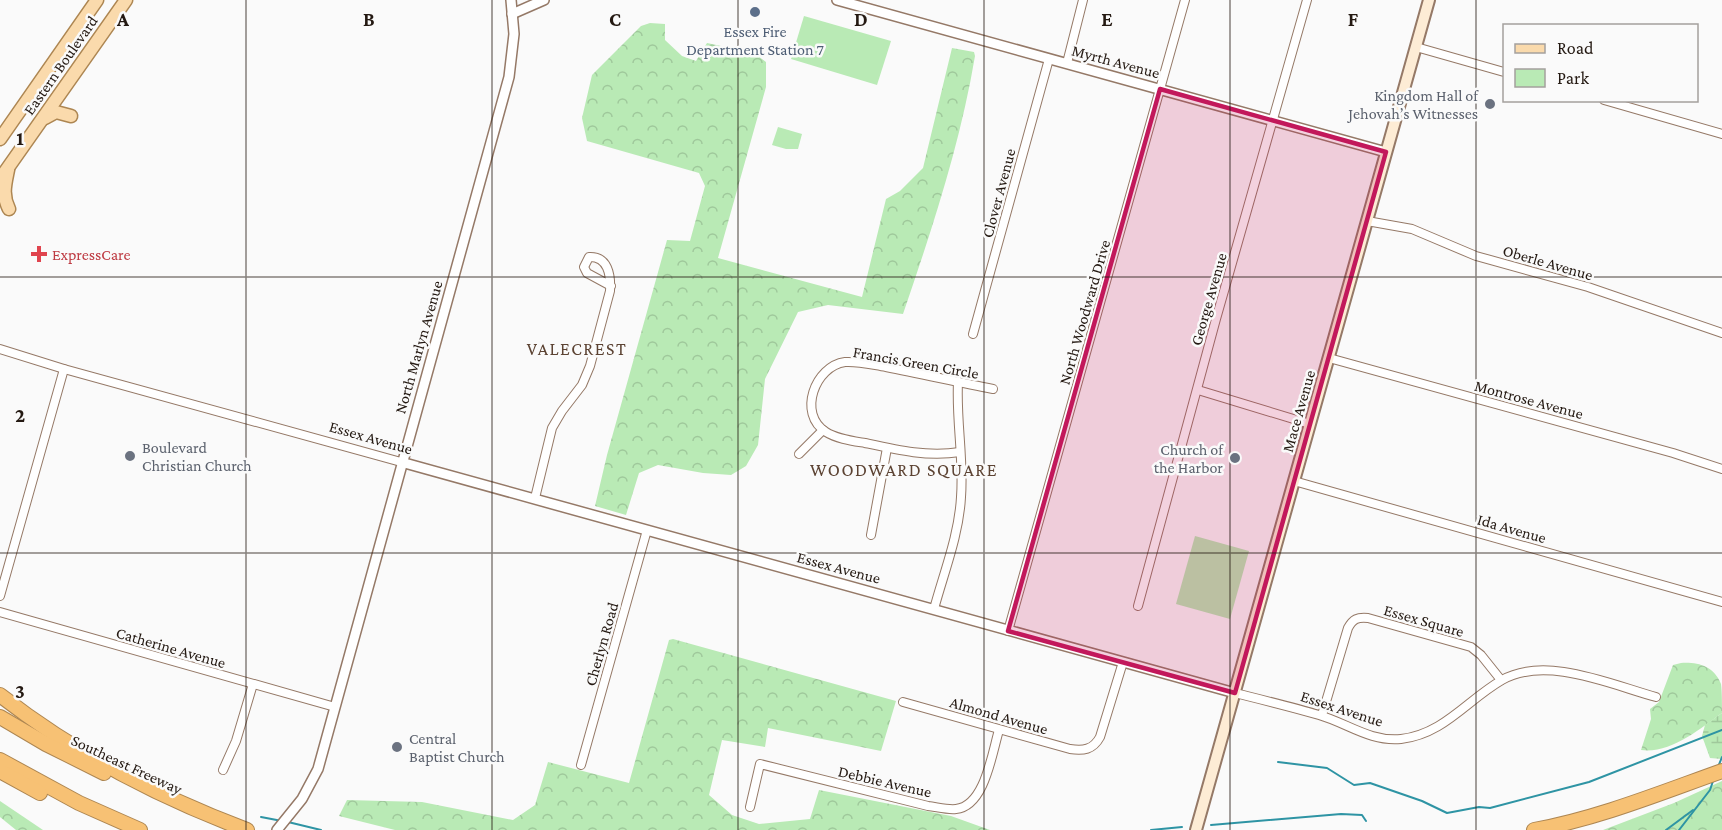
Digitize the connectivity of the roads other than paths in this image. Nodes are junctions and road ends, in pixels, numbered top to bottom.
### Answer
1 (97, 0) edge
2 (126, 0) edge
3 (510, 0) edge
4 (544, 0) edge
5 (837, 0) edge
6 (1083, 0) edge
7 (1185, 0) edge
8 (1307, 0) edge
9 (1429, 0) edge
10 (512, 14) junction
11 (1416, 47) junction
12 (1049, 59) junction
13 (1067, 63) junction
14 (1503, 72) edge
15 (1160, 89) junction
16 (1611, 102) edge
17 (16, 115) junction
18 (71, 116) dead end
19 (42, 120) junction
20 (1273, 120) junction
21 (0, 123) edge
22 (1722, 134) edge
23 (0, 139) edge
24 (1386, 152) junction
25 (8, 168) junction
26 (0, 179) edge
27 (0, 207) edge
28 (1367, 221) junction
29 (610, 286) dead end
30 (1722, 333) edge
31 (973, 334) dead end
32 (0, 349) edge
33 (1329, 358) junction
34 (64, 369) junction
35 (958, 382) junction
36 (993, 389) dead end
37 (1198, 390) junction
38 (1310, 424) junction
39 (823, 429) junction
40 (888, 448) junction
41 (960, 452) junction
42 (799, 454) dead end
43 (401, 462) junction
44 (1722, 469) edge
45 (1294, 481) junction
46 (535, 498) junction
47 (647, 530) junction
48 (871, 535) dead end
49 (0, 596) edge
50 (1722, 602) edge
51 (1138, 606) dead end
52 (934, 609) junction
53 (0, 612) edge
54 (1008, 631) junction
55 (1123, 662) junction
56 (1501, 680) junction
57 (253, 684) junction
58 (1235, 693) junction
59 (0, 695) edge
60 (1656, 697) dead end
61 (903, 702) dead end
62 (335, 707) junction
63 (1322, 715) junction
64 (0, 717) edge
65 (999, 730) junction
66 (0, 760) edge
67 (581, 765) dead end
68 (223, 770) dead end
69 (0, 771) edge
70 (1722, 771) edge
71 (750, 807) dead end
72 (121, 830) edge
73 (140, 830) edge
74 (246, 830) edge
75 (278, 830) edge
76 (1196, 830) edge
77 (1534, 830) edge

1 - 17 main road, Eastern Boulevard
2 - 19 main road, Eastern Boulevard
3 - 10 street, North Marlyn Avenue
4 - 10 street
5 - 12 street, Myrth Avenue
6 - 13 street
7 - 15 street, North Woodward Drive
8 - 20 street, George Avenue
9 - 11 main road, Mace Avenue
10 - 43 street, North Marlyn Avenue
11 - 14 street
11 - 24 main road, Mace Avenue
12 - 13 street, Myrth Avenue
12 - 31 street, Clover Avenue
13 - 15 street, Myrth Avenue
15 - 20 street, Myrth Avenue
15 - 54 street, North Woodward Drive
16 - 22 street
17 - 21 main road
17 - 23 main road, Eastern Boulevard
18 - 19 main road
19 - 25 main road, Eastern Boulevard
20 - 24 street, Myrth Avenue
20 - 37 street, George Avenue
24 - 28 main road, Mace Avenue
25 - 26 main road, Eastern Boulevard
25 - 27 main road
28 - 30 street, Oberle Avenue
28 - 33 main road, Mace Avenue
29 - 46 street
32 - 34 street, Essex Avenue
33 - 38 main road, Mace Avenue
33 - 44 street, Montrose Avenue
34 - 43 street, Essex Avenue
34 - 49 street
35 - 36 street, Francis Green Circle
35 - 39 street, Francis Green Circle
35 - 41 street
37 - 38 street
37 - 51 street, George Avenue
38 - 45 main road, Mace Avenue
39 - 40 street
39 - 42 street
40 - 41 street
40 - 48 street
41 - 52 street
43 - 46 street, Essex Avenue
43 - 62 street, North Marlyn Avenue
45 - 50 street, Ida Avenue
45 - 58 main road, Mace Avenue
46 - 47 street, Essex Avenue
47 - 52 street, Essex Avenue
47 - 67 street, Cherlyn Road
52 - 54 street, Essex Avenue
53 - 57 street, Catherine Avenue
54 - 55 street, Essex Avenue
55 - 58 street, Essex Avenue
55 - 65 street, Almond Avenue
56 - 60 street, Essex Avenue
56 - 63 street, Essex Avenue
56 - 63 street, Essex Square
57 - 62 street, Catherine Avenue
57 - 68 street
58 - 63 street, Essex Avenue
58 - 76 main road, Mace Avenue
59 - 74 highway
61 - 65 street, Almond Avenue
62 - 75 street, North Marlyn Avenue
64 - 74 highway, Southeast Freeway
65 - 71 street, Debbie Avenue
66 - 73 highway
69 - 72 highway
70 - 77 highway

